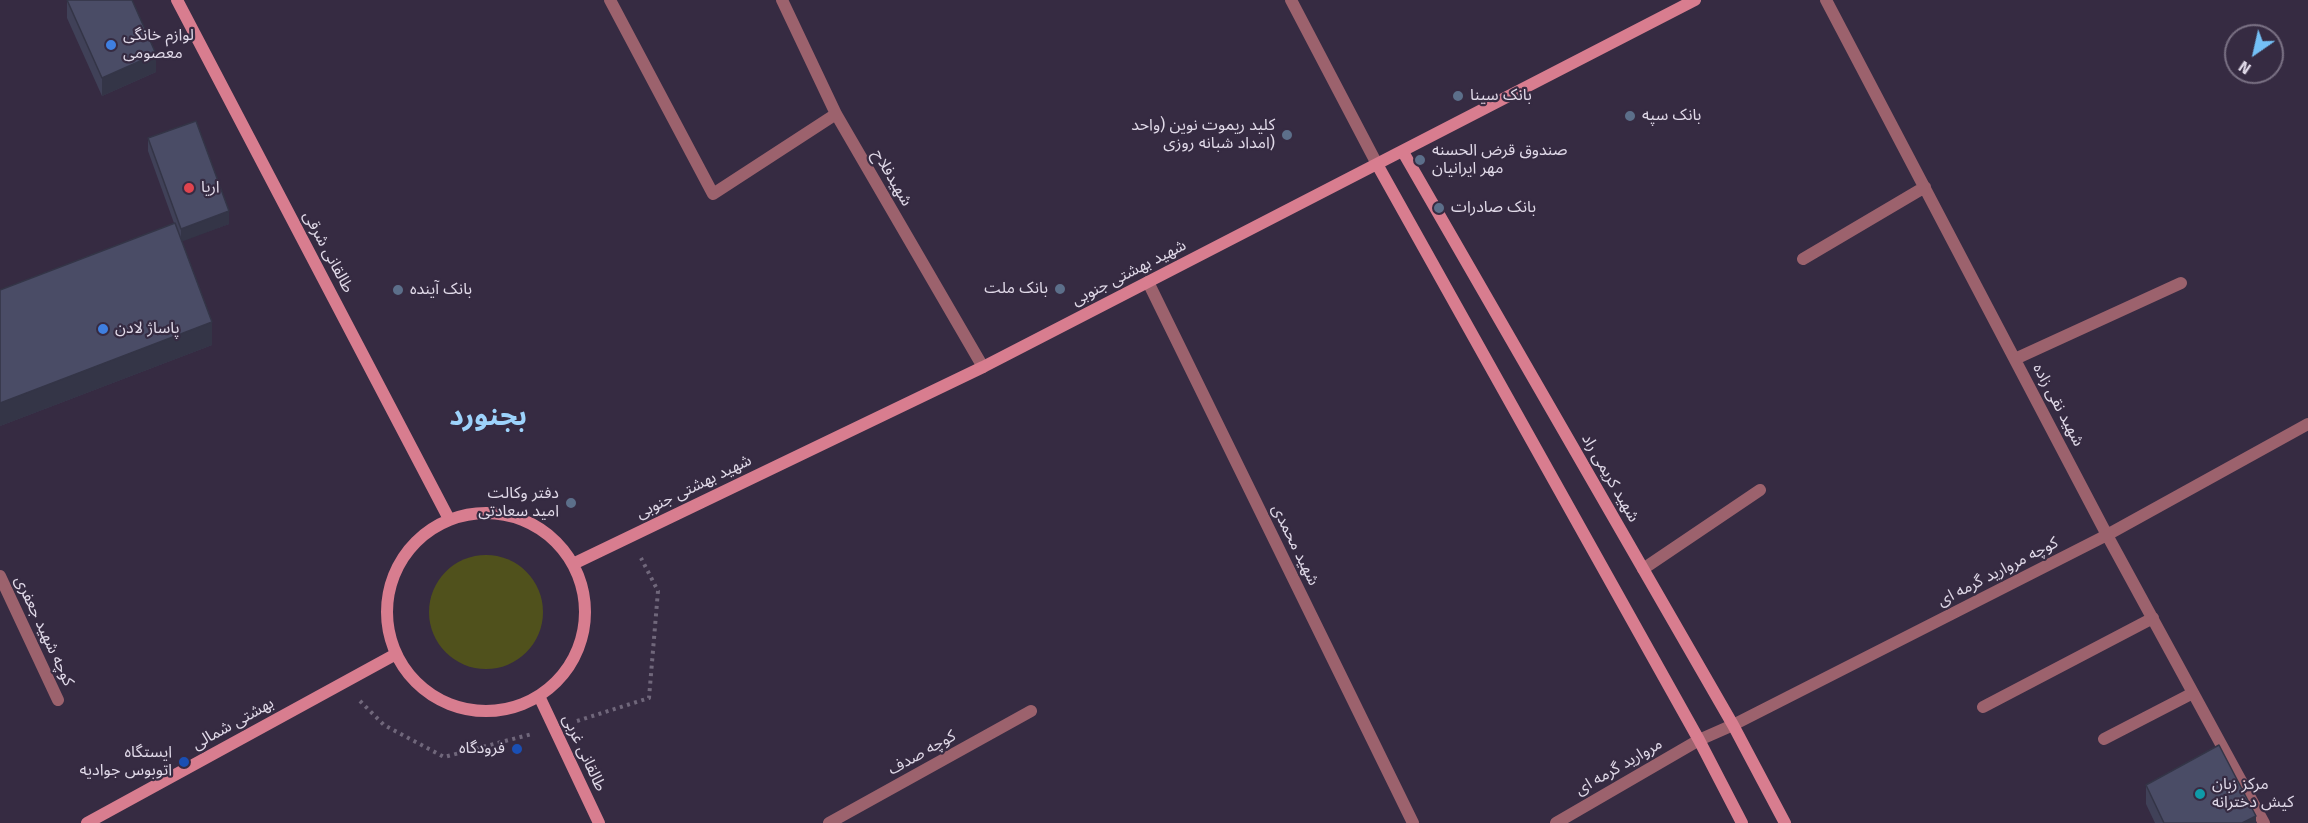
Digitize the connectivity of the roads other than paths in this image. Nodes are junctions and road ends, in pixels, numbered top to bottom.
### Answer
1 (177, 0) edge
2 (610, 0) edge
3 (782, 0) edge
4 (1292, 0) edge
5 (1695, 0) edge
6 (1826, 0) edge
7 (836, 114) junction
8 (1403, 152) junction
9 (1378, 166) junction
10 (1925, 187) junction
11 (1803, 259) dead end
12 (1148, 282) junction
13 (2181, 283) dead end
14 (2015, 359) junction
15 (983, 367) junction
16 (2308, 424) edge
17 (1760, 490) dead end
18 (449, 519) junction
19 (2107, 535) junction
20 (573, 564) junction
21 (1643, 569) junction
22 (0, 576) edge
23 (2153, 618) junction
24 (396, 654) junction
25 (2193, 693) junction
26 (539, 696) junction
27 (58, 700) dead end
28 (1983, 707) dead end
29 (1031, 711) dead end
30 (1733, 725) junction
31 (2104, 739) dead end
32 (1699, 740) junction
33 (87, 823) edge
34 (599, 823) edge
35 (829, 823) edge
36 (1413, 823) edge
37 (1556, 823) edge
38 (1742, 823) edge
39 (1785, 823) edge
40 (2264, 823) edge

1 - 18 main road, طالقانی شرقی
2 - 7 street
3 - 7 street, شهیدفلاح
4 - 9 street
5 - 8 main road, شهید بهشتی جنوبی
6 - 10 street, شهید نقی زاده
7 - 15 street, شهیدفلاح
8 - 9 main road, شهید بهشتی جنوبی
8 - 21 main road, شهید کریمی راد
9 - 12 main road, شهید بهشتی جنوبی
9 - 32 main road
10 - 11 street
10 - 14 street, شهید نقی زاده
12 - 15 main road, شهید بهشتی جنوبی
12 - 36 street, شهید محمدی
13 - 14 street
14 - 19 street, شهید نقی زاده
15 - 20 main road, شهید بهشتی جنوبی
16 - 19 street, کوچه مروارید گرمه ای
17 - 21 street
18 - 20 main road
18 - 24 main road
19 - 23 street, شهید نقی زاده
19 - 30 street, کوچه مروارید گرمه ای
20 - 26 main road
21 - 30 main road, شهید کریمی راد
22 - 27 street, کوچه شهید جعفری
23 - 25 street, شهید نقی زاده
23 - 28 street
24 - 26 main road
24 - 33 main road, بهشتی شمالی
25 - 31 street
25 - 40 street, شهید نقی زاده
26 - 34 main road, طالقانی غربی
29 - 35 street, کوچه صدف
30 - 32 street, کوچه مروارید گرمه ای
30 - 39 main road, شهید کریمی راد
32 - 37 street, مروارید گرمه ای
32 - 38 main road

